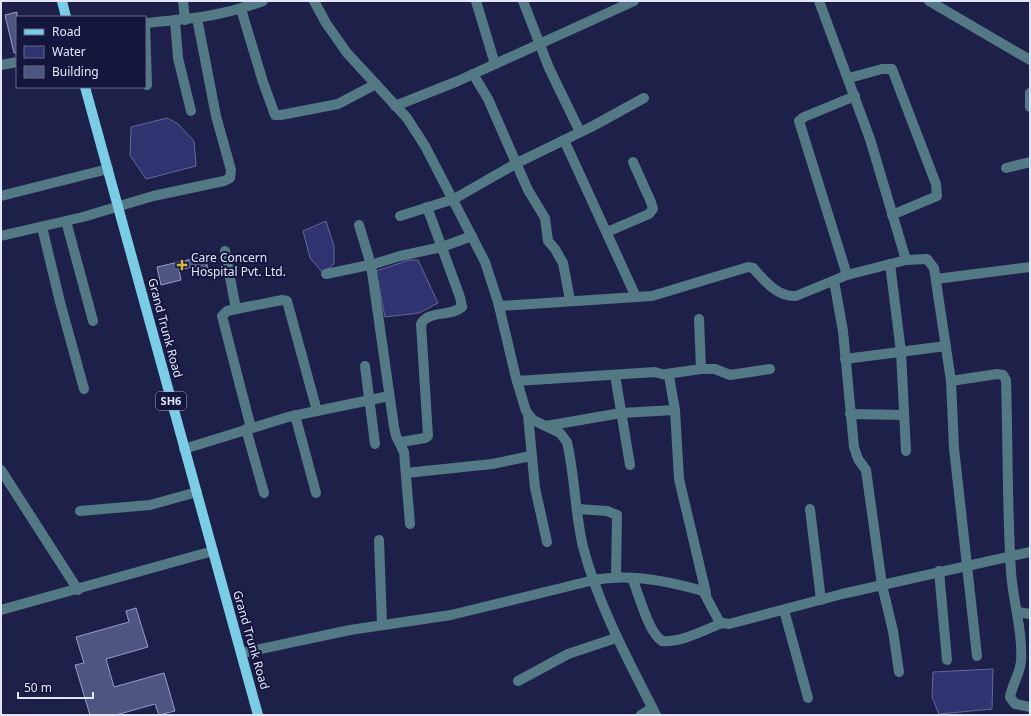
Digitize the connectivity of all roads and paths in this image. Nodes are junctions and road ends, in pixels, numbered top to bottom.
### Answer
1 (62, 1) edge
2 (183, 1) edge
3 (263, 1) edge
4 (314, 1) edge
5 (476, 1) edge
6 (523, 1) edge
7 (634, 1) edge
8 (819, 1) edge
9 (929, 1) edge
10 (612, 5) edge
11 (241, 9) junction
12 (66, 16) edge
13 (197, 18) junction
14 (185, 20) junction
15 (175, 21) junction
16 (146, 22) edge
17 (146, 43) edge
18 (539, 43) junction
19 (1030, 60) edge
20 (16, 62) edge
21 (495, 64) junction
22 (1, 65) edge
23 (474, 74) junction
24 (849, 78) junction
25 (376, 84) junction
26 (148, 85) dead end
27 (85, 88) edge
28 (1030, 93) edge
29 (855, 96) junction
30 (644, 98) dead end
31 (395, 106) junction
32 (1030, 107) edge
33 (191, 111) dead end
34 (580, 132) junction
35 (564, 140) junction
36 (633, 162) dead end
37 (1030, 162) edge
38 (517, 163) junction
39 (1006, 168) dead end
40 (108, 169) junction
41 (1, 196) edge
42 (454, 200) junction
43 (118, 206) junction
44 (427, 208) junction
45 (400, 216) dead end
46 (892, 216) junction
47 (66, 221) junction
48 (359, 225) dead end
49 (42, 227) junction
50 (607, 232) junction
51 (1, 236) edge
52 (472, 236) junction
53 (442, 247) junction
54 (226, 251) dead end
55 (906, 260) junction
56 (890, 264) junction
57 (371, 265) junction
58 (1030, 267) edge
59 (326, 274) dead end
60 (848, 275) junction
61 (936, 279) junction
62 (834, 281) junction
63 (636, 297) junction
64 (570, 300) junction
65 (499, 306) junction
66 (236, 309) junction
67 (699, 319) dead end
68 (93, 321) dead end
69 (946, 346) junction
70 (901, 352) junction
71 (845, 359) junction
72 (365, 366) dead end
73 (701, 369) junction
74 (770, 369) dead end
75 (666, 374) junction
76 (615, 375) junction
77 (951, 381) junction
78 (517, 382) junction
79 (84, 389) dead end
80 (389, 396) junction
81 (369, 400) junction
82 (675, 410) junction
83 (316, 411) junction
84 (621, 413) junction
85 (850, 414) junction
86 (528, 415) junction
87 (904, 415) junction
88 (295, 416) junction
89 (546, 426) junction
90 (248, 429) junction
91 (400, 442) junction
92 (375, 444) dead end
93 (184, 449) junction
94 (906, 451) dead end
95 (531, 456) junction
96 (630, 465) dead end
97 (1, 470) edge
98 (406, 473) junction
99 (196, 492) junction
100 (264, 493) dead end
101 (316, 493) dead end
102 (578, 509) junction
103 (810, 509) dead end
104 (80, 511) dead end
105 (410, 524) dead end
106 (379, 540) dead end
107 (547, 542) dead end
108 (213, 551) junction
109 (1030, 552) edge
110 (1010, 556) junction
111 (967, 565) junction
112 (939, 572) junction
113 (616, 577) junction
114 (632, 578) junction
115 (594, 580) junction
116 (882, 585) junction
117 (78, 590) junction
118 (706, 593) junction
119 (821, 600) junction
120 (1, 610) edge
121 (784, 610) junction
122 (1018, 612) junction
123 (1030, 614) edge
124 (722, 623) junction
125 (382, 625) junction
126 (1020, 631) junction
127 (1030, 632) edge
128 (616, 638) junction
129 (242, 653) junction
130 (977, 656) dead end
131 (947, 660) dead end
132 (899, 672) dead end
133 (518, 681) dead end
134 (808, 698) dead end
135 (1030, 707) edge
136 (654, 712) edge
137 (258, 715) edge
138 (641, 715) edge

1 - 12 main road
2 - 14 street
3 - 11 street
4 - 25 street
5 - 21 street
6 - 18 street
7 - 10 street
8 - 24 street
9 - 19 street
10 - 18 street
11 - 13 street
11 - 25 street
13 - 14 street
13 - 43 street
14 - 15 street
15 - 16 street
15 - 33 street
17 - 26 street
18 - 21 street
18 - 34 street
20 - 22 street
21 - 23 street
23 - 31 street
23 - 38 street
24 - 29 street
24 - 46 street
25 - 31 street
27 - 40 main road, Grand Trunk Road / SH6
28 - 32 street
29 - 46 street
29 - 60 street
30 - 34 street
31 - 42 street
34 - 35 street
35 - 38 street
35 - 50 street
36 - 50 street
37 - 39 street
38 - 42 street
38 - 64 street
40 - 41 street
40 - 43 main road, Grand Trunk Road / SH6
42 - 44 street
42 - 52 street
43 - 47 street
43 - 93 main road, Grand Trunk Road / SH6
44 - 45 street
44 - 53 street
46 - 55 street
47 - 49 street
47 - 68 street
48 - 57 street
49 - 51 street
49 - 79 street
50 - 63 street
52 - 53 street
52 - 65 street
53 - 57 street
53 - 91 street
54 - 66 street
55 - 56 street
55 - 61 street
56 - 60 street
56 - 70 street
57 - 59 street
57 - 80 street
58 - 61 street
60 - 62 street
61 - 69 street
62 - 63 street
62 - 71 street
63 - 64 street
64 - 65 street
65 - 78 street
66 - 83 street
66 - 90 street
67 - 73 street
69 - 70 street
69 - 77 street
70 - 71 street
70 - 87 street
71 - 85 street
72 - 81 street
73 - 74 street
73 - 75 street
75 - 76 street
75 - 82 street
76 - 78 street
76 - 84 street
77 - 110 street
77 - 111 street
78 - 86 street
80 - 81 street
80 - 91 street
81 - 83 street
81 - 92 street
82 - 84 street
82 - 118 street
83 - 88 street
84 - 89 street
84 - 96 street
85 - 87 street
85 - 116 street
86 - 89 street
86 - 95 street
87 - 94 street
88 - 90 street
88 - 101 street
89 - 102 street
90 - 93 street
90 - 100 street
91 - 98 street
93 - 99 main road, Grand Trunk Road / SH6
95 - 98 street
95 - 107 street
97 - 117 street
98 - 105 street
99 - 104 street
99 - 108 main road, Grand Trunk Road / SH6
102 - 113 street
102 - 115 street
103 - 119 street
106 - 125 street
108 - 117 street
108 - 129 main road, Grand Trunk Road / SH6
109 - 110 street
110 - 111 street
110 - 122 street
111 - 112 street
111 - 130 street
112 - 116 street
112 - 131 street
113 - 114 street
113 - 115 street
114 - 118 street
114 - 124 street
115 - 125 street
115 - 128 street
116 - 119 street
116 - 132 street
117 - 120 street
118 - 124 street
119 - 121 street
121 - 124 street
121 - 134 street
122 - 123 street
122 - 126 street
125 - 129 street
126 - 127 street
126 - 135 street
128 - 133 street
128 - 136 street
129 - 137 main road, Grand Trunk Road / SH6
136 - 138 street

